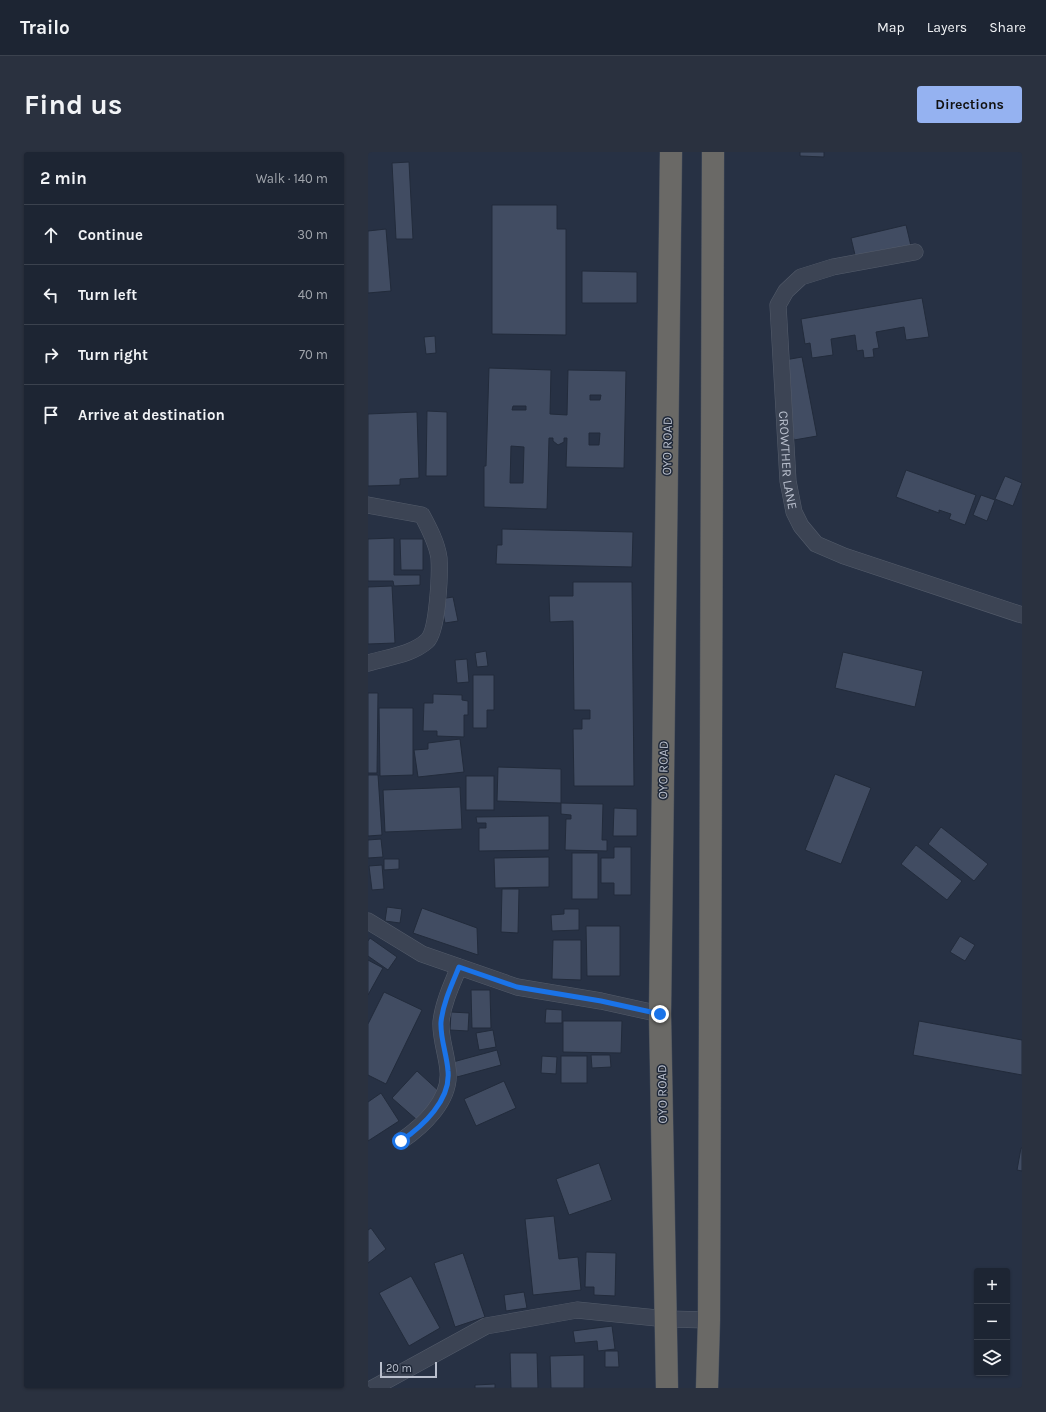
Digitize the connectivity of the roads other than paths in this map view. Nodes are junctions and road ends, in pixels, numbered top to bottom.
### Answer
1 (671, 152) edge
2 (713, 152) edge
3 (915, 252) dead end
4 (368, 505) edge
5 (1022, 615) edge
6 (368, 663) edge
7 (368, 921) edge
8 (459, 967) junction
9 (660, 1014) junction
10 (401, 1141) dead end
11 (667, 1319) junction
12 (709, 1320) junction
13 (373, 1388) edge
14 (667, 1388) edge
15 (707, 1388) edge

1 - 9 highway, OYO ROAD
2 - 12 highway
3 - 5 street, CROWTHER LANE
4 - 6 street
7 - 8 street
8 - 9 street
8 - 10 street
9 - 11 highway, OYO ROAD
11 - 12 street
11 - 13 street
11 - 14 highway, OYO ROAD
12 - 15 highway

